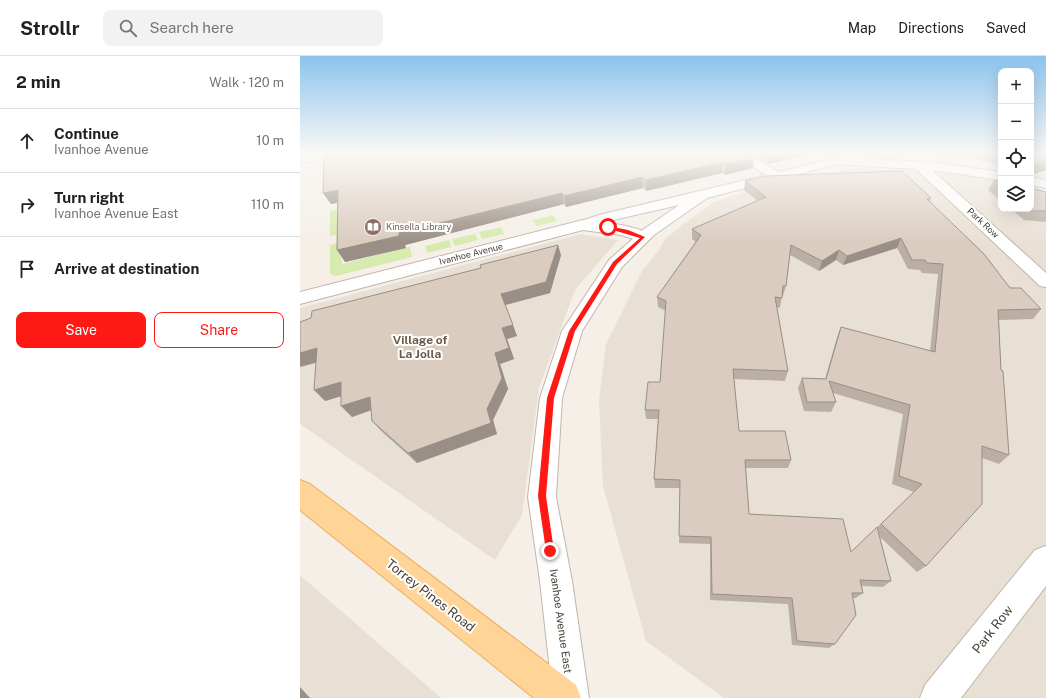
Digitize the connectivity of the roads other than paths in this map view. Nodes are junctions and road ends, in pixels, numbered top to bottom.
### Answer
1 (753, 182) edge
2 (937, 182) edge
3 (1036, 182) edge
4 (1046, 184) edge
5 (702, 195) junction
6 (583, 225) junction
7 (643, 237) junction
8 (1046, 282) edge
9 (300, 298) edge
10 (300, 493) edge
11 (1046, 561) edge
12 (563, 698) edge
13 (571, 698) edge
14 (938, 698) edge

1 - 5 street
2 - 8 street, Park Row
3 - 4 street
5 - 6 street
5 - 7 street, Ivanhoe Avenue East
6 - 7 street, Ivanhoe Avenue
6 - 9 street, Ivanhoe Avenue
7 - 13 street, Ivanhoe Avenue East
10 - 12 main road, Torrey Pines Road
11 - 14 street, Park Row

